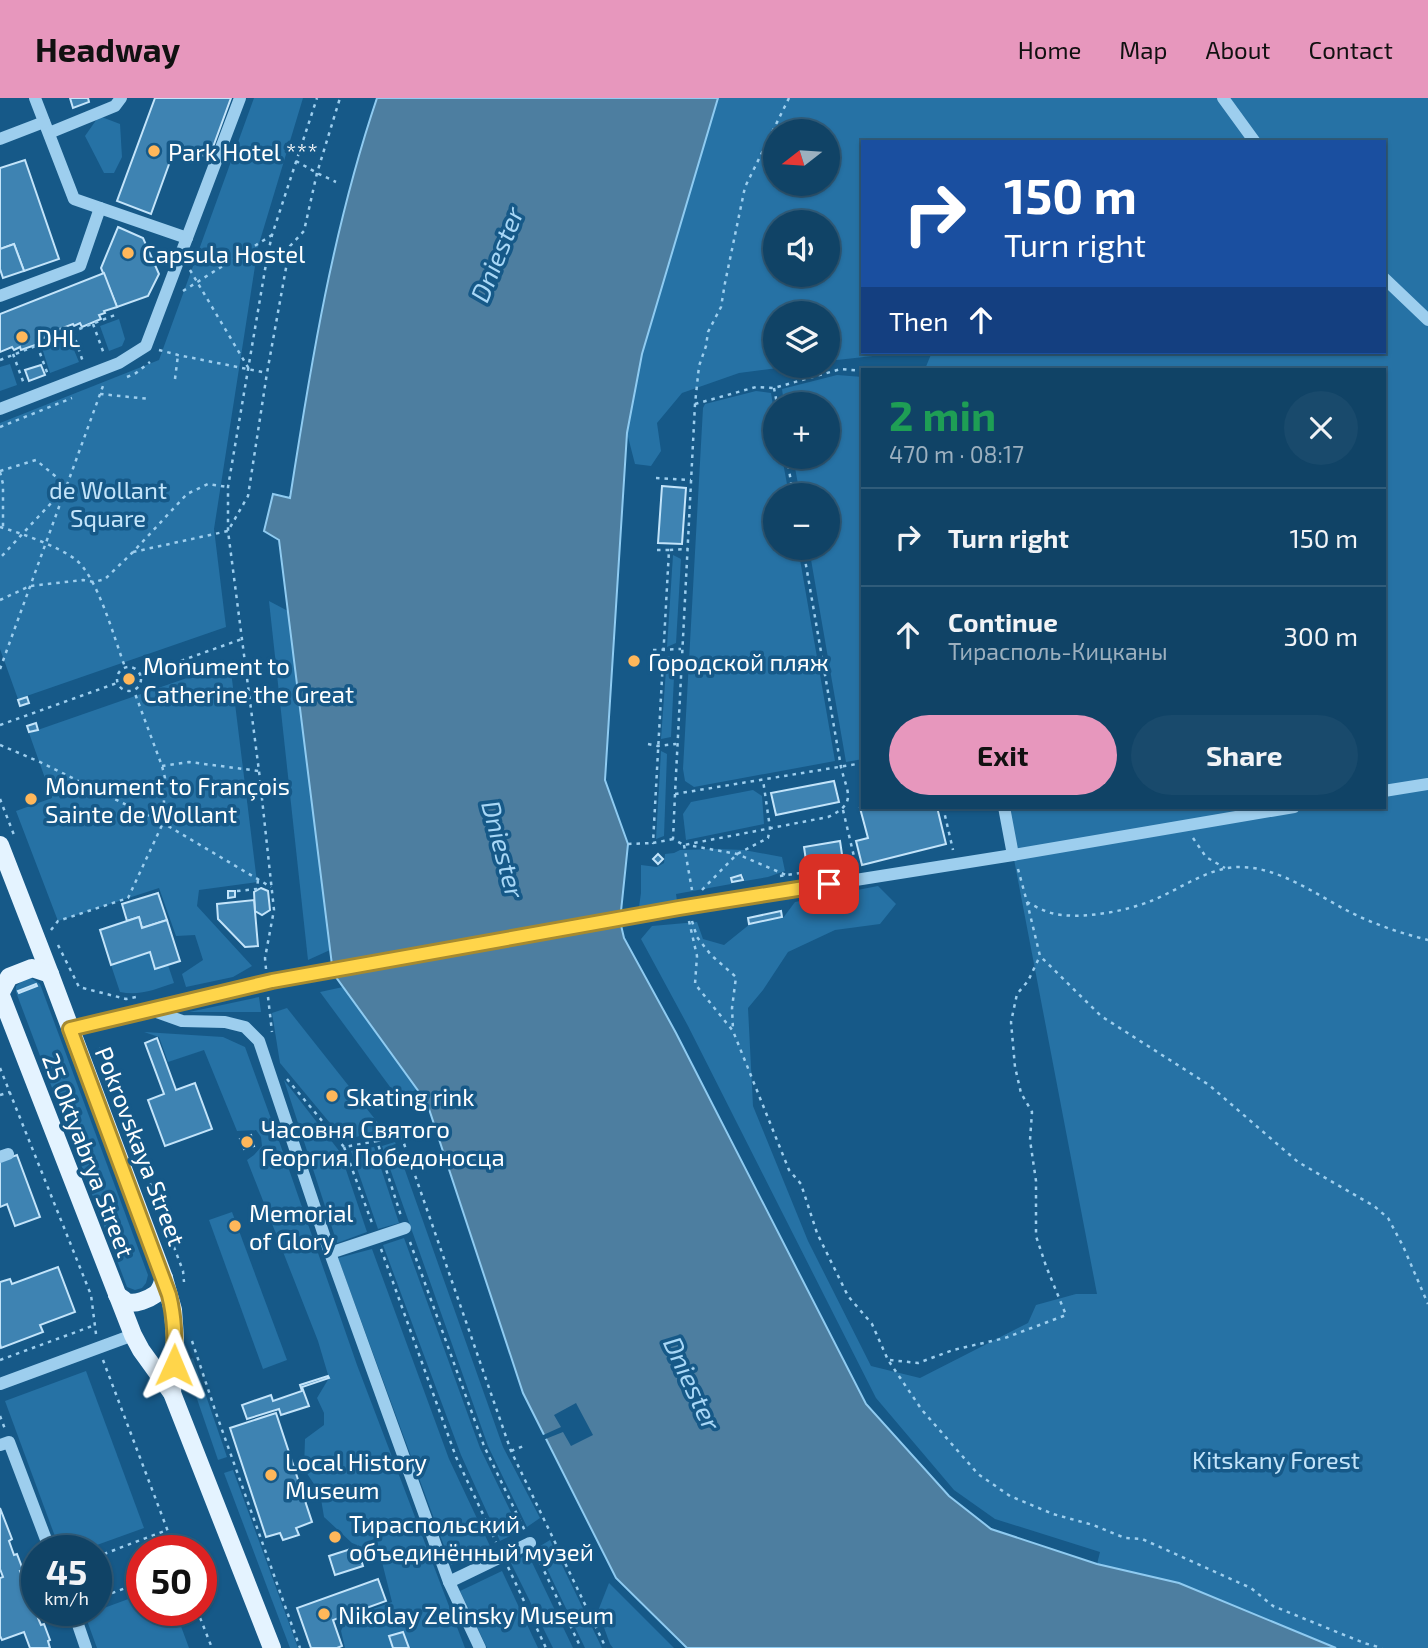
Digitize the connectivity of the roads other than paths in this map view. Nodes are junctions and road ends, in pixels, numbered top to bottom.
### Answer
1 (35, 98) edge
2 (121, 98) edge
3 (240, 98) edge
4 (1223, 98) edge
5 (46, 127) junction
6 (0, 139) edge
7 (1254, 140) edge
8 (100, 208) junction
9 (187, 238) junction
10 (1386, 280) edge
11 (0, 296) edge
12 (1428, 320) edge
13 (146, 346) junction
14 (0, 409) edge
15 (1428, 784) edge
16 (1386, 791) edge
17 (1004, 809) edge
18 (1282, 809) edge
19 (0, 845) edge
20 (1014, 855) junction
21 (50, 974) junction
22 (0, 993) edge
23 (150, 1010) junction
24 (70, 1029) junction
25 (405, 1228) road end
26 (330, 1253) junction
27 (164, 1278) junction
28 (117, 1295) junction
29 (133, 1335) junction
30 (0, 1384) edge
31 (172, 1393) junction
32 (0, 1445) edge
33 (44, 1535) edge
34 (530, 1543) road end
35 (449, 1582) junction
36 (78, 1626) edge
37 (86, 1648) edge
38 (272, 1648) edge
39 (481, 1648) edge

1 - 5 street
2 - 5 street
3 - 9 street
4 - 7 street
5 - 6 street
5 - 8 street
8 - 9 street
8 - 11 street
9 - 13 street
9 - 13 street
10 - 12 street
13 - 14 street
15 - 16 street
17 - 20 street
18 - 20 street
19 - 21 main road, Pokrovskaya Street
20 - 23 street
21 - 22 main road
21 - 24 main road, Pokrovskaya Street
22 - 28 main road, 25 Oktyabrya Street
23 - 24 street
23 - 26 street
24 - 27 main road, Pokrovskaya Street
25 - 26 street
26 - 35 street
27 - 28 main road
27 - 31 main road, Pokrovskaya Street
28 - 29 main road, 25 Oktyabrya Street
29 - 30 street
29 - 31 main road, Pokrovskaya Street
31 - 38 main road, Pokrovskaya Street
32 - 33 street
34 - 35 street
35 - 39 street
36 - 37 street

